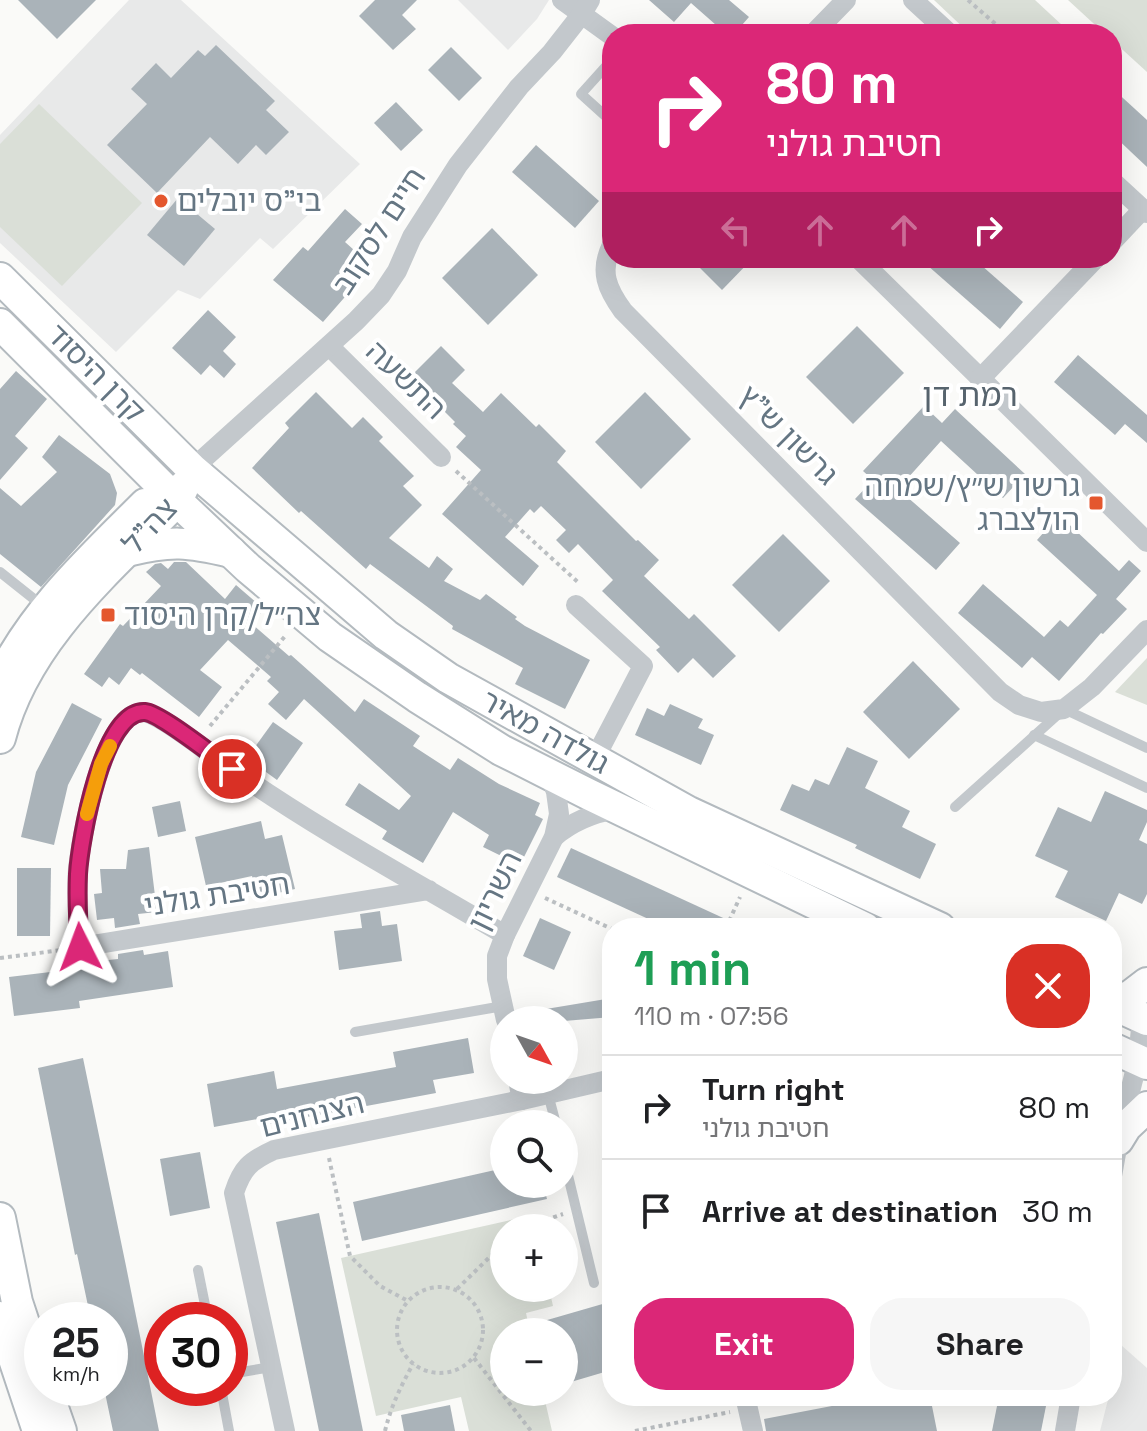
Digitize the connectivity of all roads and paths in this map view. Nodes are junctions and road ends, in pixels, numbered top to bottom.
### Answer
1 (562, 0) edge
2 (846, 0) edge
3 (913, 0) edge
4 (968, 0) edge
5 (586, 8) edge
6 (823, 24) edge
7 (939, 24) edge
8 (996, 24) edge
9 (602, 25) edge
10 (602, 71) edge
11 (602, 113) edge
12 (1122, 190) edge
13 (1145, 211) edge
14 (1122, 233) edge
15 (605, 268) edge
16 (868, 268) edge
17 (1086, 268) edge
18 (0, 278) edge
19 (0, 324) edge
20 (329, 346) junction
21 (980, 379) junction
22 (441, 457) joint
23 (192, 469) junction
24 (170, 494) junction
25 (1147, 542) edge
26 (127, 551) junction
27 (232, 552) junction
28 (0, 572) edge
29 (576, 605) joint
30 (45, 609) junction
31 (304, 615) junction
32 (1147, 630) edge
33 (0, 680) edge
34 (1064, 709) junction
35 (1034, 735) junction
36 (0, 738) edge
37 (195, 743) junction
38 (1147, 748) edge
39 (594, 760) junction
40 (550, 775) junction
41 (1147, 788) edge
42 (955, 807) dead end
43 (617, 809) junction
44 (554, 837) junction
45 (750, 873) junction
46 (429, 890) junction
47 (528, 890) junction
48 (730, 918) edge
49 (844, 918) edge
50 (918, 918) edge
51 (602, 924) edge
52 (505, 935) junction
53 (80, 947) junction
54 (0, 958) edge
55 (1147, 983) edge
56 (1122, 999) edge
57 (503, 1006) edge
58 (490, 1015) edge
59 (1122, 1015) edge
60 (355, 1032) dead end
61 (1140, 1038) edge
62 (602, 1081) edge
63 (578, 1087) edge
64 (504, 1094) edge
65 (548, 1094) edge
66 (1147, 1107) edge
67 (552, 1110) edge
68 (1122, 1121) edge
69 (1122, 1134) edge
70 (324, 1140) junction
71 (573, 1198) edge
72 (576, 1210) junction
73 (564, 1214) edge
74 (0, 1218) edge
75 (490, 1257) edge
76 (198, 1270) dead end
77 (594, 1283) dead end
78 (457, 1289) junction
79 (408, 1301) junction
80 (204, 1302) edge
81 (0, 1317) edge
82 (24, 1323) edge
83 (474, 1358) junction
84 (413, 1364) junction
85 (272, 1367) junction
86 (248, 1371) edge
87 (52, 1406) edge
88 (224, 1406) edge
89 (731, 1406) edge
90 (747, 1406) edge
91 (1069, 1406) edge
92 (38, 1431) edge
93 (61, 1431) edge
94 (229, 1431) edge
95 (285, 1431) edge
96 (385, 1431) edge
97 (531, 1431) edge
98 (635, 1431) edge
99 (753, 1431) edge
100 (1065, 1431) edge

1 - 5 street
2 - 6 street
3 - 7 street
4 - 8 path
5 - 9 street
5 - 20 street, חיים לסקוב
10 - 11 lane
12 - 13 street
13 - 14 street
15 - 34 street, גרשון ש"ץ
16 - 21 street
17 - 21 street
18 - 23 main road, קרן היסוד
19 - 24 main road, קרן היסוד
20 - 22 street, התשעה
20 - 23 street, חיים לסקוב
21 - 25 street
22 - 29 path
23 - 24 main road, צה"ל
23 - 39 main road, גולדה מאיר
24 - 26 main road, צה"ל
24 - 27 main road, גולדה מאיר
24 - 30 main road, צה"ל
26 - 27 main road
26 - 36 main road, צה"ל
27 - 31 main road, גולדה מאיר
28 - 30 lane
29 - 39 street
30 - 33 main road, צה"ל
31 - 37 path
31 - 40 main road, גולדה מאיר
32 - 34 street
34 - 35 lane
34 - 38 lane
35 - 41 lane
35 - 42 lane
37 - 46 street
37 - 53 street
39 - 50 main road, גולדה מאיר
40 - 43 main road, גולדה מאיר
40 - 44 street, השריון
43 - 44 street, השריון
43 - 45 main road, גולדה מאיר
44 - 47 street, השריון
45 - 48 path
45 - 49 main road, גולדה מאיר
46 - 52 street
46 - 53 street, חטיבת גולני
47 - 51 path
47 - 52 street, השריון
52 - 57 street, השריון
53 - 54 path
55 - 56 main road
58 - 60 lane
59 - 61 main road
61 - 68 street
62 - 63 street
64 - 70 street, הצנחנים
65 - 67 lane
66 - 69 main road
70 - 79 path
70 - 85 street, הצנחנים
71 - 72 lane
72 - 73 path
72 - 77 lane
74 - 82 main road
75 - 78 path
76 - 80 lane
78 - 79 path
78 - 83 path
79 - 84 path
81 - 92 main road
83 - 84 path
83 - 97 path
84 - 96 path
85 - 86 lane
85 - 95 street, הצנחנים
87 - 93 main road
88 - 94 lane
89 - 98 path
90 - 99 street
91 - 100 street

